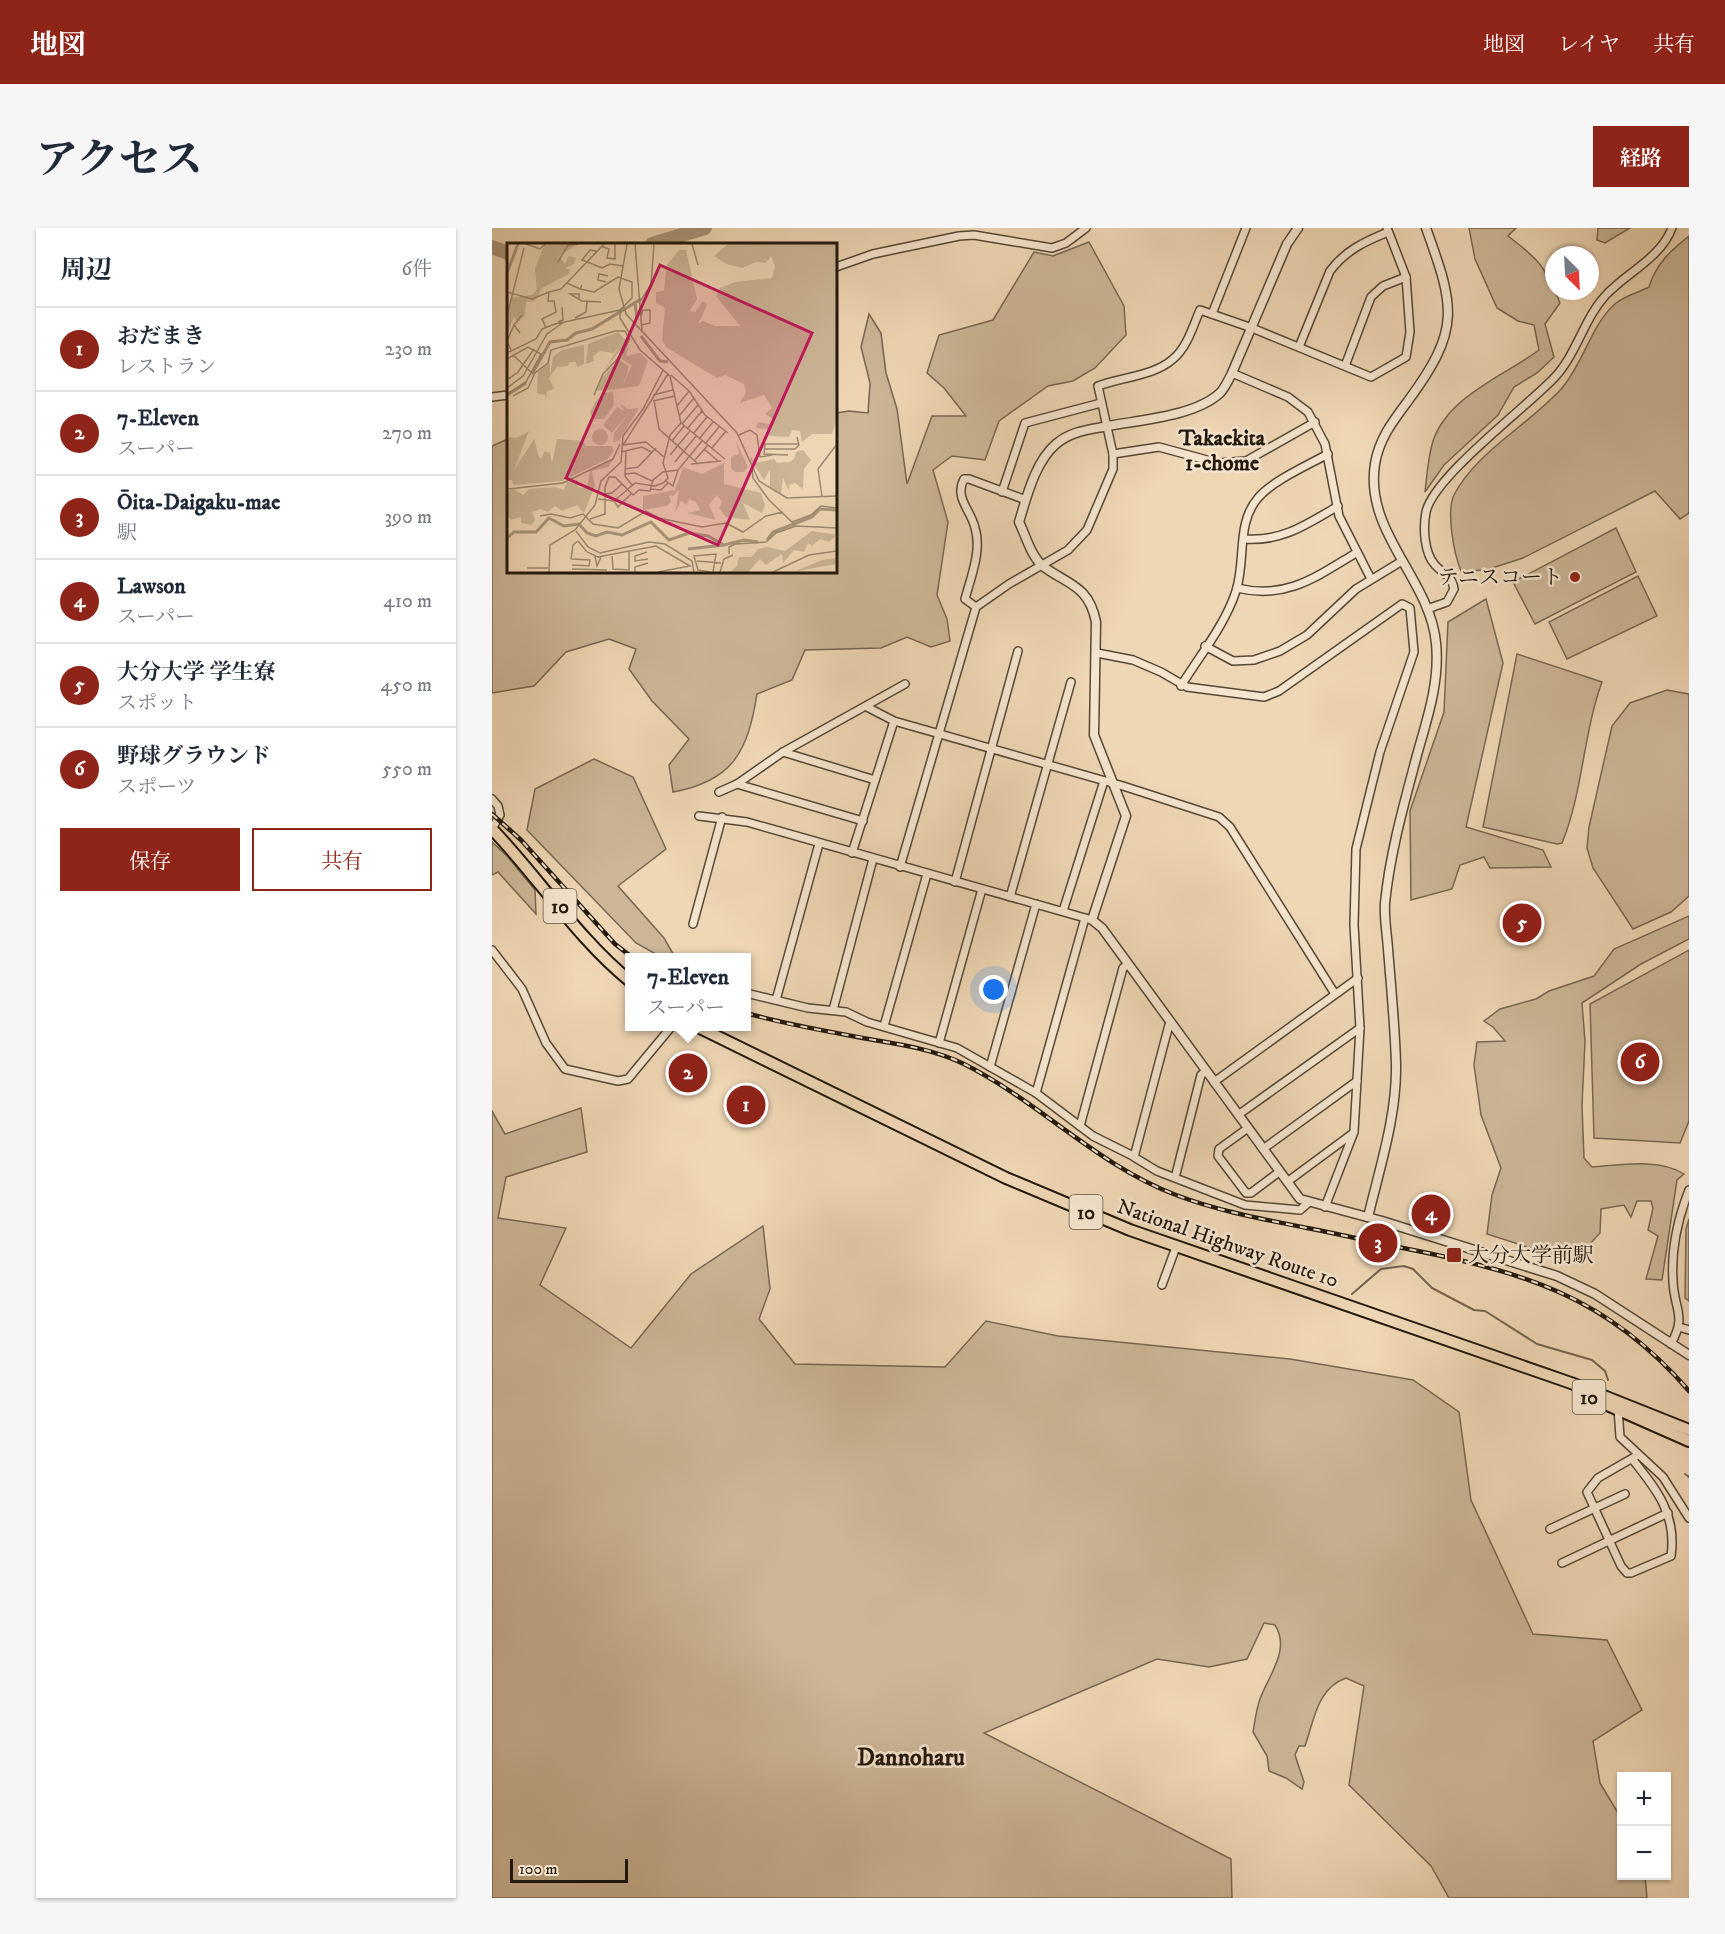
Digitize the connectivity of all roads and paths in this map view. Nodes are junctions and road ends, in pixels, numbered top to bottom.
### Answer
1 (1086, 228) edge
2 (1246, 228) edge
3 (1298, 228) edge
4 (1426, 228) edge
5 (1672, 228) edge
6 (1387, 230) edge
7 (837, 267) edge
8 (1406, 277) junction
9 (1212, 314) junction
10 (1252, 328) junction
11 (1299, 348) junction
12 (1345, 366) junction
13 (1232, 373) junction
14 (507, 395) edge
15 (492, 397) edge
16 (1101, 402) junction
17 (1315, 423) junction
18 (1105, 426) junction
19 (1113, 454) junction
20 (1328, 454) junction
21 (1002, 492) junction
22 (1026, 500) junction
23 (1338, 506) junction
24 (1244, 539) junction
25 (1356, 553) junction
26 (1402, 561) junction
27 (1043, 566) junction
28 (1371, 579) junction
29 (1238, 588) junction
30 (976, 607) junction
31 (1427, 609) junction
32 (1205, 646) junction
33 (1018, 651) dead end
34 (1098, 653) junction
35 (1071, 682) dead end
36 (904, 684) dead end
37 (1181, 686) junction
38 (867, 706) junction
39 (894, 721) junction
40 (939, 734) junction
41 (992, 749) junction
42 (783, 752) junction
43 (1048, 765) junction
44 (876, 780) junction
45 (1104, 780) junction
46 (736, 784) junction
47 (1115, 784) junction
48 (719, 792) dead end
49 (492, 800) edge
50 (699, 816) dead end
51 (722, 817) junction
52 (863, 821) junction
53 (492, 829) edge
54 (819, 844) junction
55 (852, 854) junction
56 (873, 859) junction
57 (900, 867) junction
58 (927, 874) junction
59 (955, 882) junction
60 (982, 889) junction
61 (1010, 897) junction
62 (1036, 904) junction
63 (1063, 912) junction
64 (1088, 919) junction
65 (693, 924) dead end
66 (492, 950) edge
67 (1128, 964) junction
68 (625, 976) edge
69 (1358, 978) junction
70 (751, 994) edge
71 (1335, 994) junction
72 (776, 1000) junction
73 (833, 1010) junction
74 (1172, 1024) junction
75 (884, 1026) junction
76 (1360, 1028) junction
77 (668, 1031) edge
78 (706, 1031) edge
79 (939, 1043) junction
80 (990, 1067) junction
81 (1206, 1071) junction
82 (1357, 1081) junction
83 (1214, 1082) junction
84 (1036, 1093) junction
85 (1238, 1115) junction
86 (1080, 1126) junction
87 (1248, 1128) junction
88 (1354, 1132) junction
89 (1263, 1149) junction
90 (1133, 1155) junction
91 (1279, 1172) junction
92 (1176, 1174) dead end
93 (1287, 1182) junction
94 (1689, 1190) edge
95 (1308, 1203) junction
96 (1325, 1207) junction
97 (1368, 1217) junction
98 (1176, 1247) junction
99 (1162, 1285) dead end
100 (1679, 1327) junction
101 (1689, 1330) edge
102 (1671, 1344) junction
103 (1689, 1355) edge
104 (1620, 1407) junction
105 (1687, 1434) edge
106 (1636, 1457) junction
107 (1626, 1494) dead end
108 (1594, 1509) junction
109 (1668, 1513) junction
110 (1689, 1518) edge
111 (1550, 1529) dead end
112 (1609, 1541) junction
113 (1562, 1563) dead end

1 - 7 street
2 - 9 street
3 - 10 street
4 - 26 street
5 - 31 street
6 - 8 street
6 - 11 street
8 - 12 street
8 - 12 street
9 - 10 street
9 - 16 street
10 - 11 street
10 - 13 street
11 - 12 street
13 - 17 street
13 - 18 street
14 - 15 street
16 - 18 street
16 - 21 street
17 - 19 street
17 - 20 street
18 - 19 street
18 - 22 street
19 - 27 street
20 - 23 street
20 - 24 street
21 - 22 street
21 - 30 street
22 - 27 street
23 - 24 street
23 - 25 street
24 - 29 street
25 - 28 street
25 - 29 street
26 - 28 street
26 - 31 street
27 - 30 street
27 - 34 street
28 - 32 street
29 - 32 street
30 - 40 street
31 - 97 street
32 - 37 street
33 - 41 street
34 - 37 street
34 - 47 street
35 - 43 street
36 - 38 street
37 - 69 street
38 - 39 street
38 - 42 street
39 - 40 street
39 - 44 street
40 - 41 street
40 - 57 street
41 - 43 street
41 - 59 street
42 - 44 street
42 - 46 street
43 - 45 street
43 - 61 street
44 - 52 street
45 - 47 street
45 - 63 street
46 - 48 street
46 - 52 street
47 - 64 street
47 - 71 street
49 - 53 street
50 - 51 street
51 - 54 street
51 - 65 street
52 - 55 street
53 - 68 highway, 10
54 - 55 street
54 - 72 street
55 - 56 street
56 - 57 street
56 - 73 street
57 - 58 street
58 - 59 street
58 - 75 street
59 - 60 street
60 - 61 street
60 - 79 street
61 - 62 street
62 - 63 street
62 - 80 street
63 - 64 street
64 - 67 street
64 - 84 street
66 - 77 street
67 - 74 street
67 - 86 street
69 - 71 street
69 - 76 street
70 - 72 street
71 - 83 street
72 - 73 street
73 - 75 street
74 - 81 street
74 - 90 street
75 - 79 street
76 - 82 street
76 - 85 street
78 - 98 highway, National Highway Route 10 / 10
79 - 80 street
80 - 84 street
81 - 83 street
81 - 92 street
82 - 88 street
82 - 89 street
83 - 85 street
84 - 86 street
85 - 87 street
86 - 90 street
87 - 89 street
87 - 91 street
88 - 93 street
88 - 96 street
89 - 91 street
90 - 95 street
91 - 93 street
93 - 95 street
94 - 100 street
95 - 96 street
96 - 97 street
97 - 102 street
98 - 99 street
98 - 104 highway, National Highway Route 10 / 10
100 - 101 street
100 - 102 street
102 - 103 street
104 - 105 highway, National Highway Route 10 / 10
104 - 106 street
106 - 108 street
106 - 109 street
106 - 110 street
107 - 108 street
108 - 111 street
108 - 112 street
109 - 112 street
109 - 112 street
112 - 113 street

